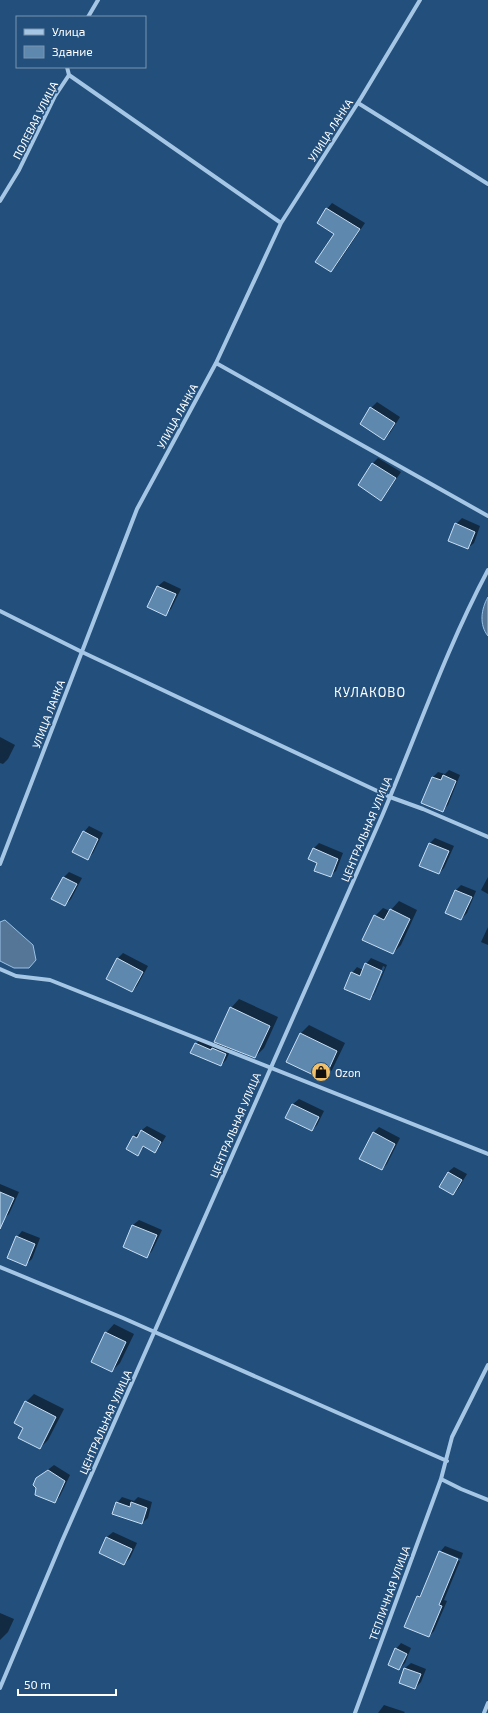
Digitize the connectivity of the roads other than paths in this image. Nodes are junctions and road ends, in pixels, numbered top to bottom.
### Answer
1 (98, 0) edge
2 (420, 0) edge
3 (89, 16) edge
4 (67, 68) edge
5 (69, 75) junction
6 (358, 103) junction
7 (488, 184) edge
8 (0, 201) edge
9 (281, 223) junction
10 (216, 363) junction
11 (488, 516) edge
12 (488, 570) edge
13 (0, 611) edge
14 (82, 652) junction
15 (390, 797) junction
16 (488, 837) edge
17 (0, 864) edge
18 (0, 969) edge
19 (270, 1067) junction
20 (488, 1154) edge
21 (0, 1267) edge
22 (154, 1332) junction
23 (488, 1365) edge
24 (447, 1461) junction
25 (441, 1479) junction
26 (488, 1500) edge
27 (0, 1688) edge
28 (488, 1703) edge
29 (355, 1713) edge
30 (484, 1713) edge

1 - 3 street
2 - 6 street, УЛИЦА ЛАНКА
4 - 5 street, ПОЛЕВАЯ УЛИЦА
5 - 8 street, ПОЛЕВАЯ УЛИЦА
5 - 9 street
6 - 7 street
6 - 9 street, УЛИЦА ЛАНКА
9 - 10 street, УЛИЦА ЛАНКА
10 - 11 street
10 - 14 street, УЛИЦА ЛАНКА
12 - 15 street, ЦЕНТРАЛЬНАЯ УЛИЦА
13 - 14 street
14 - 15 street
14 - 17 street, УЛИЦА ЛАНКА
15 - 16 street
15 - 19 street, ЦЕНТРАЛЬНАЯ УЛИЦА
18 - 19 street
19 - 20 street
19 - 22 street, ЦЕНТРАЛЬНАЯ УЛИЦА
21 - 22 street
22 - 24 street
22 - 27 street, ЦЕНТРАЛЬНАЯ УЛИЦА
23 - 24 street, ТЕПЛИЧНАЯ УЛИЦА
24 - 25 street, ТЕПЛИЧНАЯ УЛИЦА
25 - 26 street
25 - 29 street, ТЕПЛИЧНАЯ УЛИЦА
28 - 30 street

